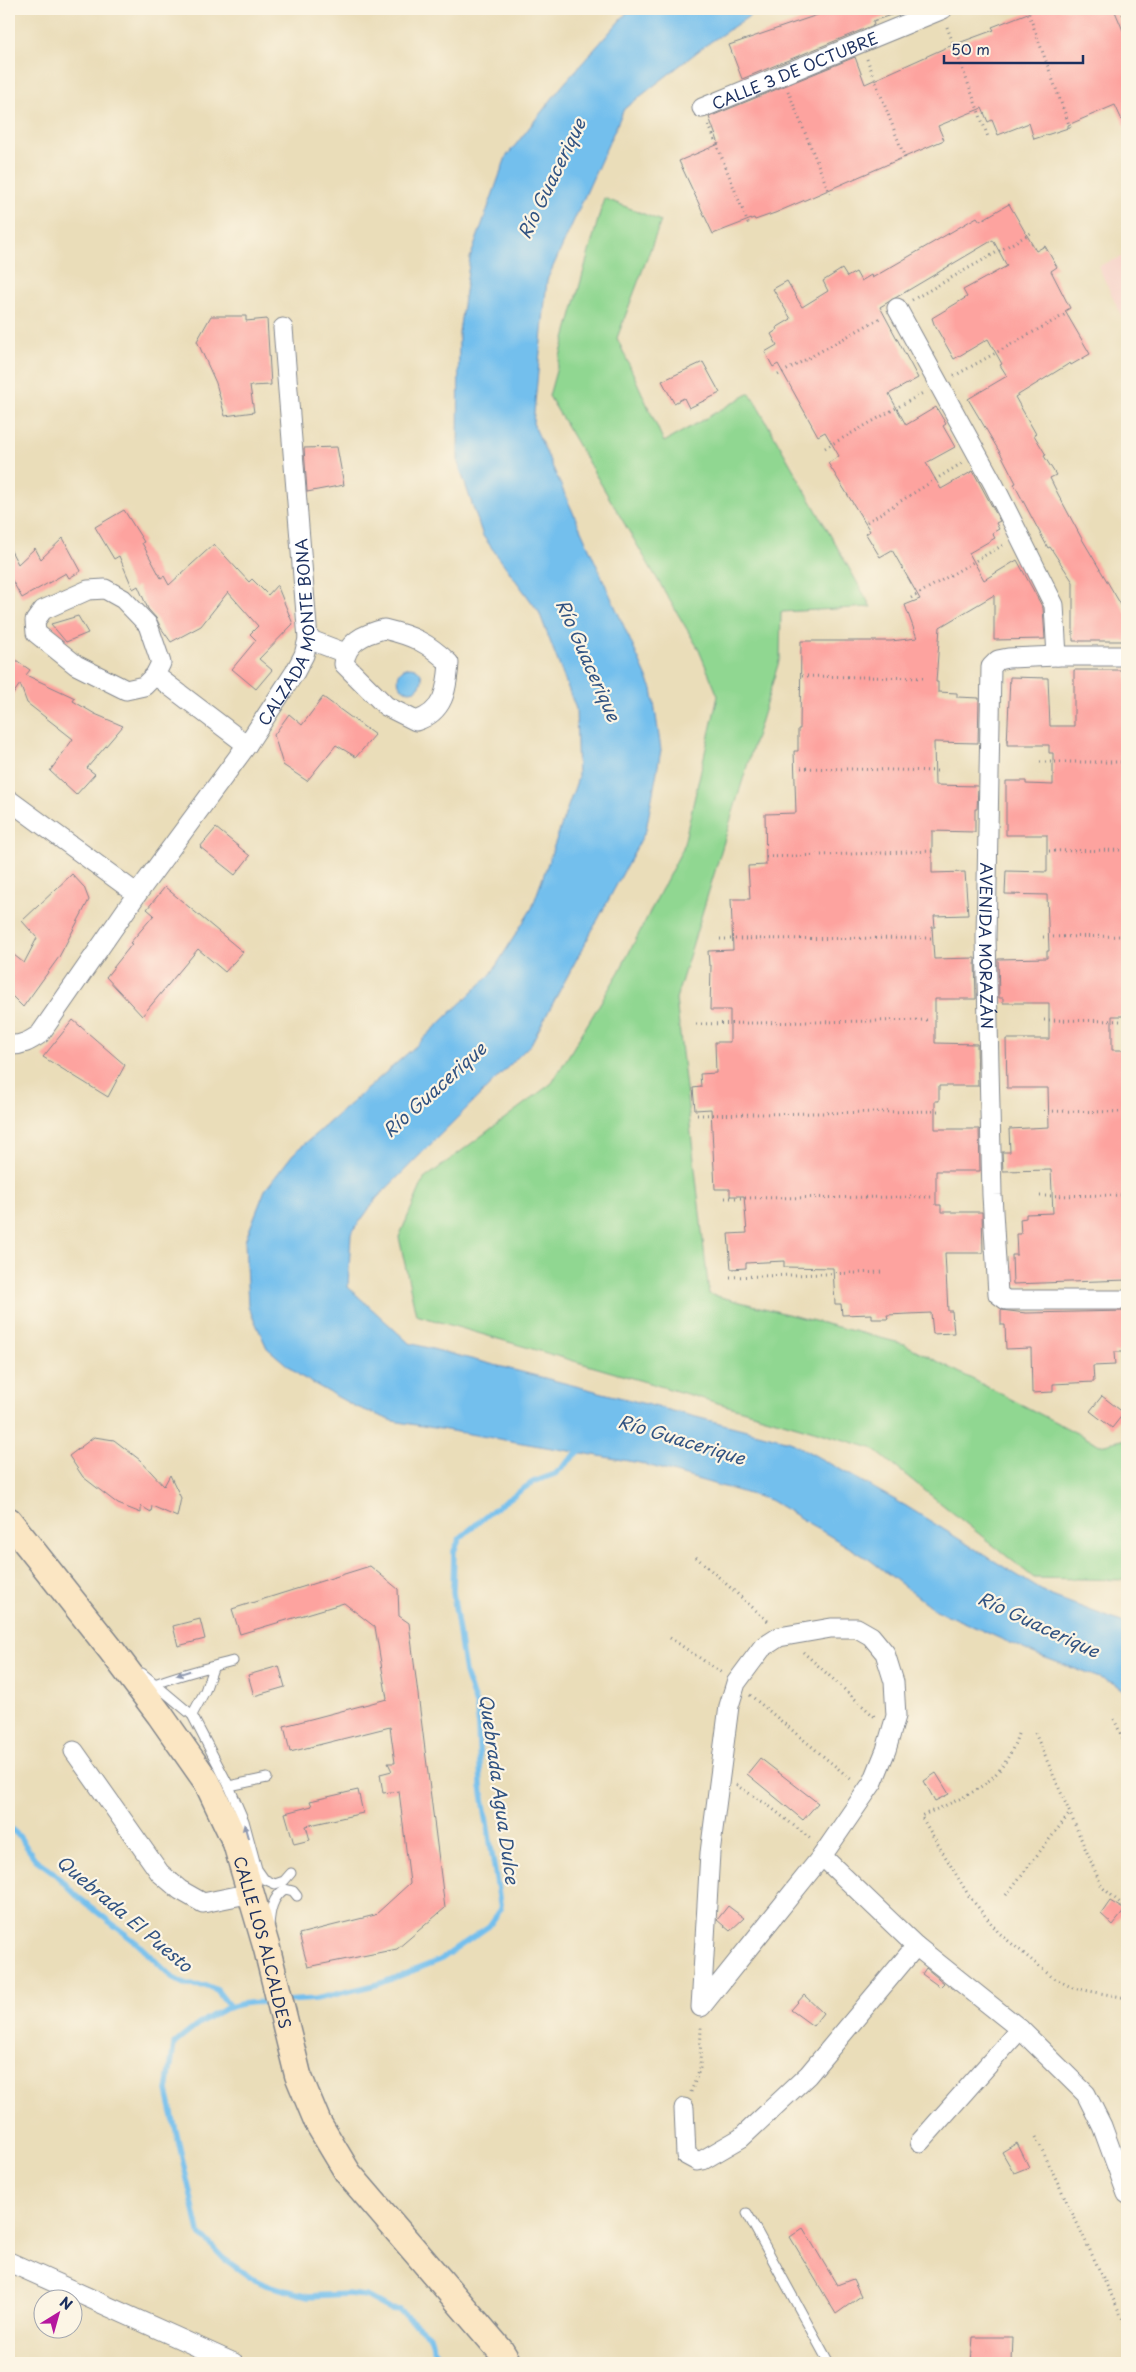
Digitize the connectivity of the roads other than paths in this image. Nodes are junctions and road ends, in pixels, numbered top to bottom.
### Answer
1 (942, 9) edge
2 (702, 108) road end
3 (897, 308) dead end
4 (283, 328) dead end
5 (308, 638) junction
6 (345, 653) junction
7 (1057, 656) junction
8 (1127, 656) edge
9 (156, 675) junction
10 (247, 745) junction
11 (9, 800) edge
12 (137, 894) junction
13 (9, 1045) edge
14 (1127, 1300) edge
15 (9, 1521) edge
16 (112, 1651) junction
17 (233, 1661) dead end
18 (213, 1668) junction
19 (155, 1684) junction
20 (192, 1715) junction
21 (74, 1751) dead end
22 (267, 1778) dead end
23 (229, 1786) junction
24 (824, 1853) junction
25 (291, 1873) dead end
26 (252, 1893) junction
27 (297, 1896) dead end
28 (916, 1946) junction
29 (267, 1948) junction
30 (1020, 2030) junction
31 (684, 2108) road end
32 (920, 2142) dead end
33 (1127, 2194) edge
34 (747, 2213) dead end
35 (9, 2262) edge
36 (234, 2363) edge
37 (508, 2363) edge
38 (829, 2363) edge

1 - 2 street, CALLE 3 DE OCTUBRE
3 - 7 street
4 - 5 street, CALZADA MONTE BONA
5 - 6 street
5 - 10 street, CALZADA MONTE BONA
6 - 6 street
7 - 8 street, AVENIDA MORAZÁN
7 - 14 street, AVENIDA MORAZÁN
9 - 9 street
9 - 10 street
10 - 12 street, CALZADA MONTE BONA
11 - 12 street
12 - 13 street, CALZADA MONTE BONA
15 - 16 main road, CALLE LOS ALCALDES
16 - 19 lane
16 - 26 main road, CALLE LOS ALCALDES
17 - 18 lane
18 -> 19 lane
18 - 20 lane
19 - 20 lane
20 - 23 lane
21 - 26 street
22 - 23 lane
25 -> 23 lane
24 - 24 street
24 - 28 street
26 - 29 main road, CALLE LOS ALCALDES
27 - 29 lane
28 - 30 street
28 - 31 street
29 - 37 main road, CALLE LOS ALCALDES
30 - 32 street
30 - 33 street
34 - 38 lane
35 - 36 street

